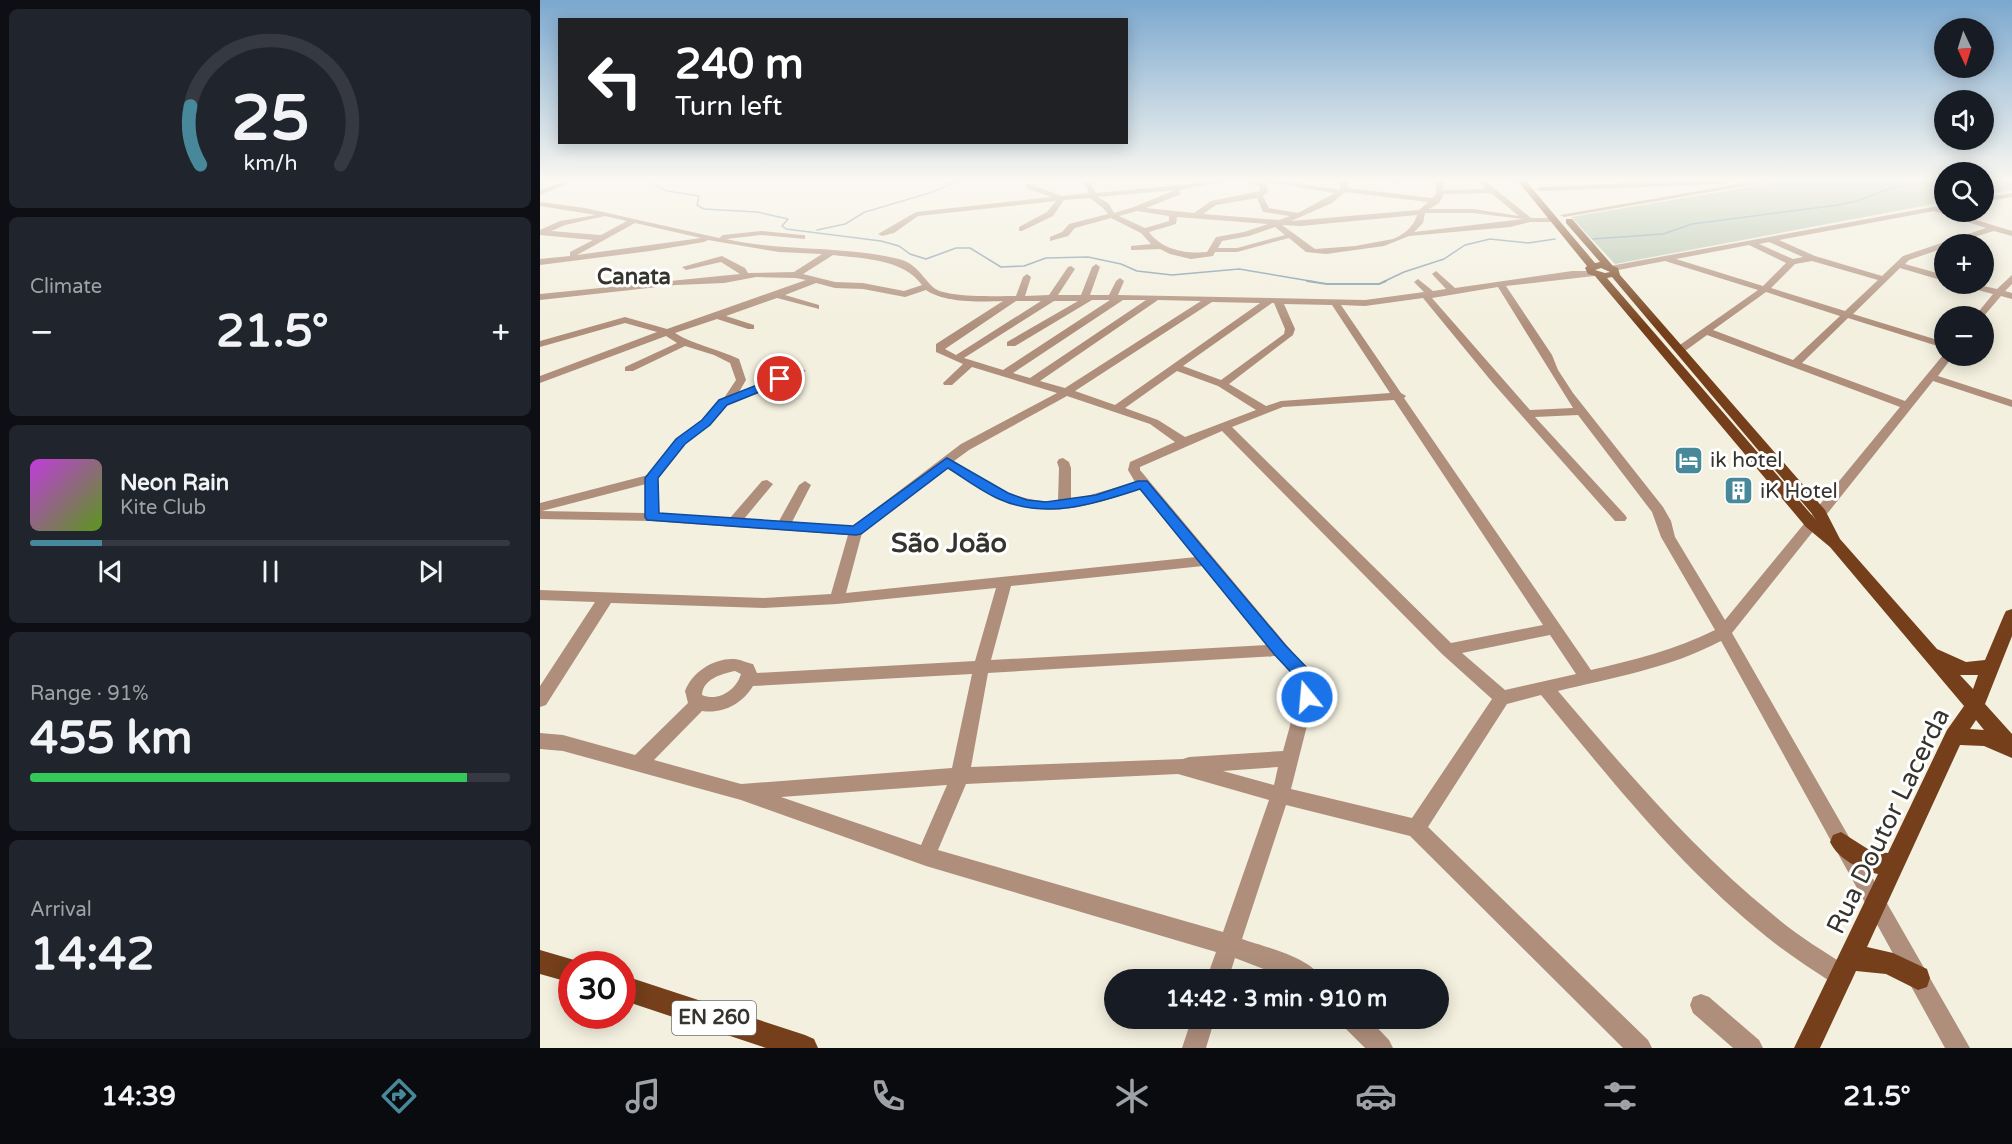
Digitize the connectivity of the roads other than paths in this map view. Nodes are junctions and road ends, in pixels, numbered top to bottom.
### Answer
1 (619, 229) edge
2 (669, 229) edge
3 (894, 229) edge
4 (1069, 229) edge
5 (1140, 229) edge
6 (1151, 229) edge
7 (1262, 229) edge
8 (1282, 229) edge
9 (1410, 229) edge
10 (1465, 229) edge
11 (1569, 229) edge
12 (1569, 229) edge
13 (1825, 229) edge
14 (1991, 229) joint
15 (1144, 231) junction
16 (540, 233) edge
17 (882, 234) dead end
18 (1406, 234) junction
19 (1977, 234) edge
20 (2012, 234) edge
21 (1289, 236) junction
22 (802, 237) dead end
23 (604, 238) junction
24 (709, 239) junction
25 (1053, 239) dead end
26 (1770, 239) junction
27 (1749, 242) junction
28 (1160, 246) junction
29 (1134, 248) dead end
30 (1934, 249) edge
31 (1212, 250) junction
32 (831, 252) junction
33 (1664, 258) junction
34 (1812, 258) junction
35 (563, 259) junction
36 (540, 262) edge
37 (1792, 262) junction
38 (1899, 265) junction
39 (1096, 267) dead end
40 (1071, 269) dead end
41 (1602, 270) junction
42 (540, 273) edge
43 (1437, 274) dead end
44 (796, 275) junction
45 (1934, 275) edge
46 (746, 276) junction
47 (1027, 277) dead end
48 (2012, 278) edge
49 (1884, 279) junction
50 (815, 280) junction
51 (1120, 280) dead end
52 (676, 282) junction
53 (1418, 282) dead end
54 (1500, 284) junction
55 (928, 286) junction
56 (1204, 288) dead end
57 (1765, 289) junction
58 (1454, 291) junction
59 (1994, 292) edge
60 (1999, 293) junction
61 (1430, 295) junction
62 (779, 296) junction
63 (2012, 296) edge
64 (540, 297) edge
65 (1088, 297) junction
66 (1117, 297) junction
67 (1052, 298) junction
68 (1155, 298) junction
69 (1016, 299) junction
70 (1206, 300) junction
71 (1274, 301) junction
72 (1335, 303) junction
73 (1988, 306) edge
74 (816, 307) dead end
75 (1846, 314) junction
76 (720, 316) junction
77 (751, 327) dead end
78 (1706, 331) junction
79 (669, 333) junction
80 (1934, 342) edge
81 (684, 343) junction
82 (540, 344) edge
83 (1011, 344) dead end
84 (1681, 349) junction
85 (956, 358) junction
86 (971, 363) junction
87 (1795, 364) junction
88 (1940, 366) edge
89 (1174, 368) junction
90 (629, 369) dead end
91 (801, 371) dead end
92 (1005, 373) junction
93 (1931, 377) junction
94 (540, 380) edge
95 (1032, 381) junction
96 (948, 383) dead end
97 (1222, 384) junction
98 (1066, 392) junction
99 (1400, 396) junction
100 (729, 400) junction
101 (2012, 404) edge
102 (1907, 406) junction
103 (1116, 409) junction
104 (1263, 409) junction
105 (1580, 411) junction
106 (1526, 414) junction
107 (1224, 426) junction
108 (1184, 442) junction
109 (947, 462) junction
110 (1063, 462) dead end
111 (652, 478) junction
112 (767, 484) dead end
113 (1143, 484) junction
114 (805, 485) dead end
115 (1064, 505) junction
116 (540, 507) edge
117 (540, 515) edge
118 (652, 517) junction
119 (1620, 518) dead end
120 (1815, 518) junction
121 (735, 521) junction
122 (784, 524) junction
123 (856, 531) junction
124 (1207, 561) junction
125 (1005, 583) junction
126 (540, 595) edge
127 (606, 597) junction
128 (837, 599) junction
129 (2009, 627) edge
130 (1555, 628) junction
131 (1724, 632) junction
132 (1280, 650) junction
133 (1448, 650) junction
134 (1930, 652) junction
135 (1992, 667) junction
136 (981, 668) junction
137 (1588, 679) junction
138 (748, 680) junction
139 (1546, 689) junction
140 (1502, 698) junction
141 (540, 700) edge
142 (699, 703) junction
143 (1975, 706) junction
144 (1954, 736) junction
145 (540, 741) edge
146 (2012, 750) edge
147 (1291, 758) junction
148 (638, 765) junction
149 (1178, 766) junction
150 (960, 776) junction
151 (741, 792) junction
152 (1280, 795) junction
153 (1416, 828) junction
154 (1840, 842) junction
155 (926, 856) junction
156 (1896, 862) junction
157 (1875, 902) junction
158 (1229, 945) junction
159 (540, 962) edge
160 (558, 967) edge
161 (1846, 967) junction
162 (1221, 969) edge
163 (1296, 969) edge
164 (1918, 978) junction
165 (636, 992) edge
166 (1701, 1005) dead end
167 (1200, 1029) edge
168 (1362, 1029) edge
169 (805, 1048) edge
170 (1194, 1048) edge
171 (1381, 1048) edge
172 (1640, 1048) edge
173 (1750, 1048) edge
174 (1807, 1048) edge
175 (1958, 1048) edge

1 - 23 street
2 - 24 street
3 - 17 street
4 - 25 street
5 - 15 street
6 - 15 street
7 - 31 street
8 - 21 street
9 - 18 street
10 - 18 street
11 - 41 main road
12 - 41 main road
13 - 26 street
14 - 19 street
14 - 20 street
15 - 28 street
16 - 23 street
18 - 21 street
21 - 31 street
22 - 24 street
23 - 35 street
24 - 32 street
24 - 35 street
26 - 27 street
26 - 34 street
27 - 33 street
27 - 37 street
28 - 29 street
28 - 31 street
30 - 38 street
32 - 44 street
32 - 55 street
33 - 41 street
33 - 57 street
34 - 37 street
34 - 49 street
35 - 36 street
35 - 42 street
37 - 57 street
38 - 45 street
38 - 49 street
39 - 65 street
40 - 67 street
41 - 54 street
41 - 84 main road
41 - 120 main road
43 - 58 street
44 - 46 street
44 - 50 street
46 - 52 street
46 - 52 street
47 - 69 street
48 - 60 street
49 - 75 street
50 - 55 street
50 - 62 street
51 - 66 street
52 - 64 street
53 - 61 street
54 - 58 street
54 - 105 street
55 - 69 street
56 - 70 street
57 - 75 street
57 - 78 street
58 - 61 street
59 - 60 street
60 - 63 street
60 - 73 street
61 - 72 street
61 - 106 street
62 - 74 street
62 - 76 street
65 - 66 street
65 - 67 street
65 - 83 street
66 - 68 street
66 - 92 street
67 - 69 street
67 - 85 street
68 - 70 street
68 - 95 street
69 - 85 street
70 - 71 street
70 - 98 street
71 - 72 street
71 - 89 street
71 - 97 street
72 - 99 street
75 - 80 street
75 - 87 street
76 - 77 street
76 - 79 street
78 - 84 street
78 - 87 street
79 - 81 street
79 - 82 street
79 - 94 street
81 - 90 street
81 - 100 street
84 - 120 main road
85 - 86 street
86 - 92 street
86 - 96 street
87 - 102 street
88 - 93 street
89 - 97 street
89 - 103 street
91 - 100 street
92 - 95 street
93 - 101 street
93 - 102 street
95 - 98 street
97 - 104 street
98 - 103 street
98 - 109 street
99 - 104 street
99 - 130 street
100 - 111 street
102 - 120 street
103 - 108 street
104 - 107 street
105 - 106 street
105 - 131 street
106 - 119 street
107 - 108 street
107 - 133 street
108 - 113 street
109 - 115 street
109 - 123 street
110 - 115 street
111 - 116 street
111 - 118 street
112 - 121 street
113 - 115 street
113 - 124 street
114 - 122 street
117 - 118 street
118 - 121 street
120 - 131 street
120 - 134 main road
121 - 122 street
122 - 123 street
123 - 128 street
124 - 125 street
124 - 132 street
125 - 128 street
125 - 136 street
126 - 127 street
127 - 128 street
127 - 141 street
129 - 135 main road, Rua Doutor Lacerda
130 - 133 street
130 - 137 street
131 - 137 street
131 - 154 street
132 - 136 street
132 - 147 street
133 - 140 street
134 - 135 main road
134 - 143 main road
135 - 143 main road, Rua Doutor Lacerda
136 - 138 street
136 - 150 street
137 - 139 street
138 - 142 street
138 - 142 street
139 - 140 street
139 - 161 street
140 - 153 street
142 - 148 street
143 - 144 main road, Rua Doutor Lacerda
143 - 146 main road
144 - 146 main road
144 - 156 main road, Rua Doutor Lacerda
145 - 148 street
147 - 149 street
147 - 152 street
148 - 151 street
149 - 150 street
149 - 152 street
150 - 151 street
150 - 155 street
151 - 155 street
152 - 153 street
152 - 158 street
153 - 172 street
154 - 156 main road
154 - 157 street
155 - 158 street
156 - 157 main road, Rua Doutor Lacerda
157 - 161 main road, Rua Doutor Lacerda
157 - 164 street
158 - 162 street
158 - 163 street
159 - 160 main road
161 - 164 main road
161 - 174 main road, Rua Doutor Lacerda
164 - 175 street
165 - 169 main road, EN 260
166 - 173 street
167 - 170 street
168 - 171 street

